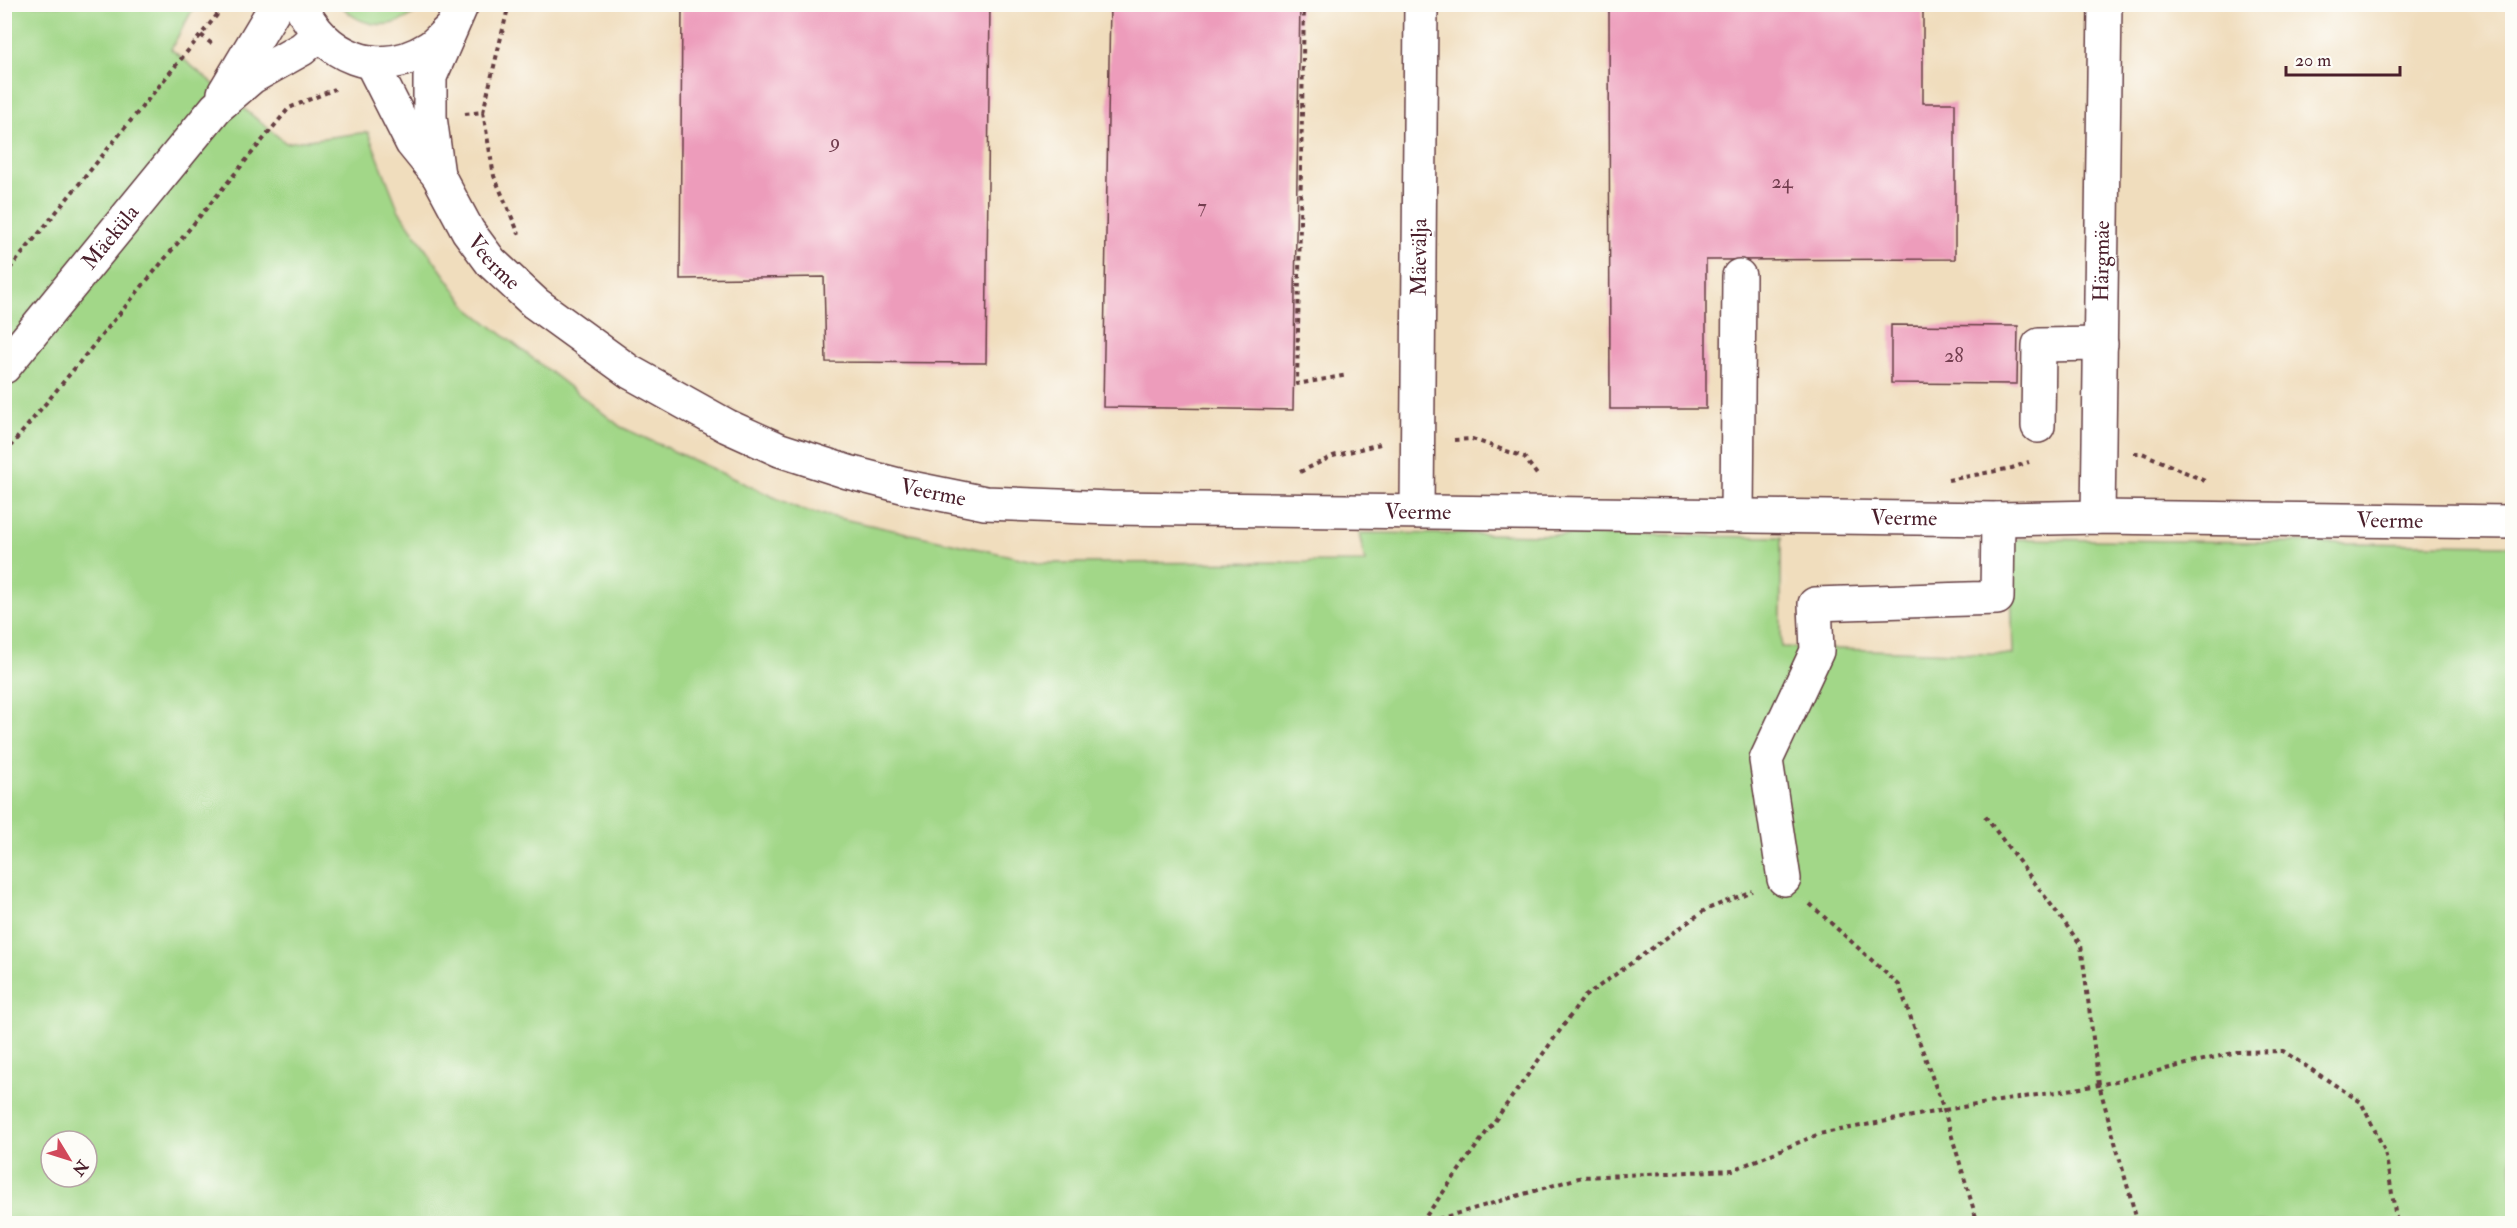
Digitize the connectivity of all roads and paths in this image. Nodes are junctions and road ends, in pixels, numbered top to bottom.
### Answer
1 (226, 4) edge
2 (277, 4) edge
3 (300, 4) edge
4 (509, 4) edge
5 (1304, 4) edge
6 (1421, 4) edge
7 (2105, 4) edge
8 (456, 17) edge
9 (318, 35) junction
10 (371, 62) junction
11 (340, 87) dead end
12 (216, 108) junction
13 (483, 112) junction
14 (430, 117) junction
15 (438, 175) junction
16 (522, 242) dead end
17 (4, 276) edge
18 (1739, 276) dead end
19 (2101, 344) junction
20 (4, 368) edge
21 (1348, 375) dead end
22 (2038, 426) dead end
23 (1416, 442) junction
24 (2099, 453) junction
25 (4, 454) edge
26 (2039, 459) dead end
27 (1297, 474) dead end
28 (1541, 480) dead end
29 (1945, 480) dead end
30 (2214, 485) dead end
31 (1417, 511) junction
32 (1737, 515) junction
33 (2098, 517) junction
34 (1998, 519) junction
35 (2512, 522) edge
36 (1985, 816) dead end
37 (1784, 879) junction
38 (2099, 1085) junction
39 (1944, 1110) junction
40 (1421, 1223) edge
41 (1978, 1224) edge
42 (2138, 1224) edge
43 (2397, 1224) edge

1 - 17 path
2 - 12 street, Mäeküla
3 - 9 street
4 - 13 path
5 - 21 path
6 - 23 street, Mäevälja
7 - 19 street, Härgmäe
8 - 10 street
8 - 14 street
9 - 10 street
9 - 12 street, Mäeküla
10 - 15 street
11 - 25 path
12 - 20 street, Mäeküla
13 - 14 path
13 - 16 path
14 - 15 street
15 - 31 street, Veerme
18 - 32 street
19 - 22 street
19 - 24 street, Härgmäe
23 - 27 path
23 - 28 path
23 - 31 street, Mäevälja
24 - 30 path
24 - 33 street, Härgmäe
26 - 29 path
31 - 32 street, Veerme
32 - 34 street, Veerme
33 - 34 street, Veerme
33 - 35 street, Veerme
34 - 37 street
36 - 38 path
37 - 39 path
37 - 40 path
38 - 39 path
38 - 42 path
38 - 43 path
39 - 40 path
39 - 41 path

